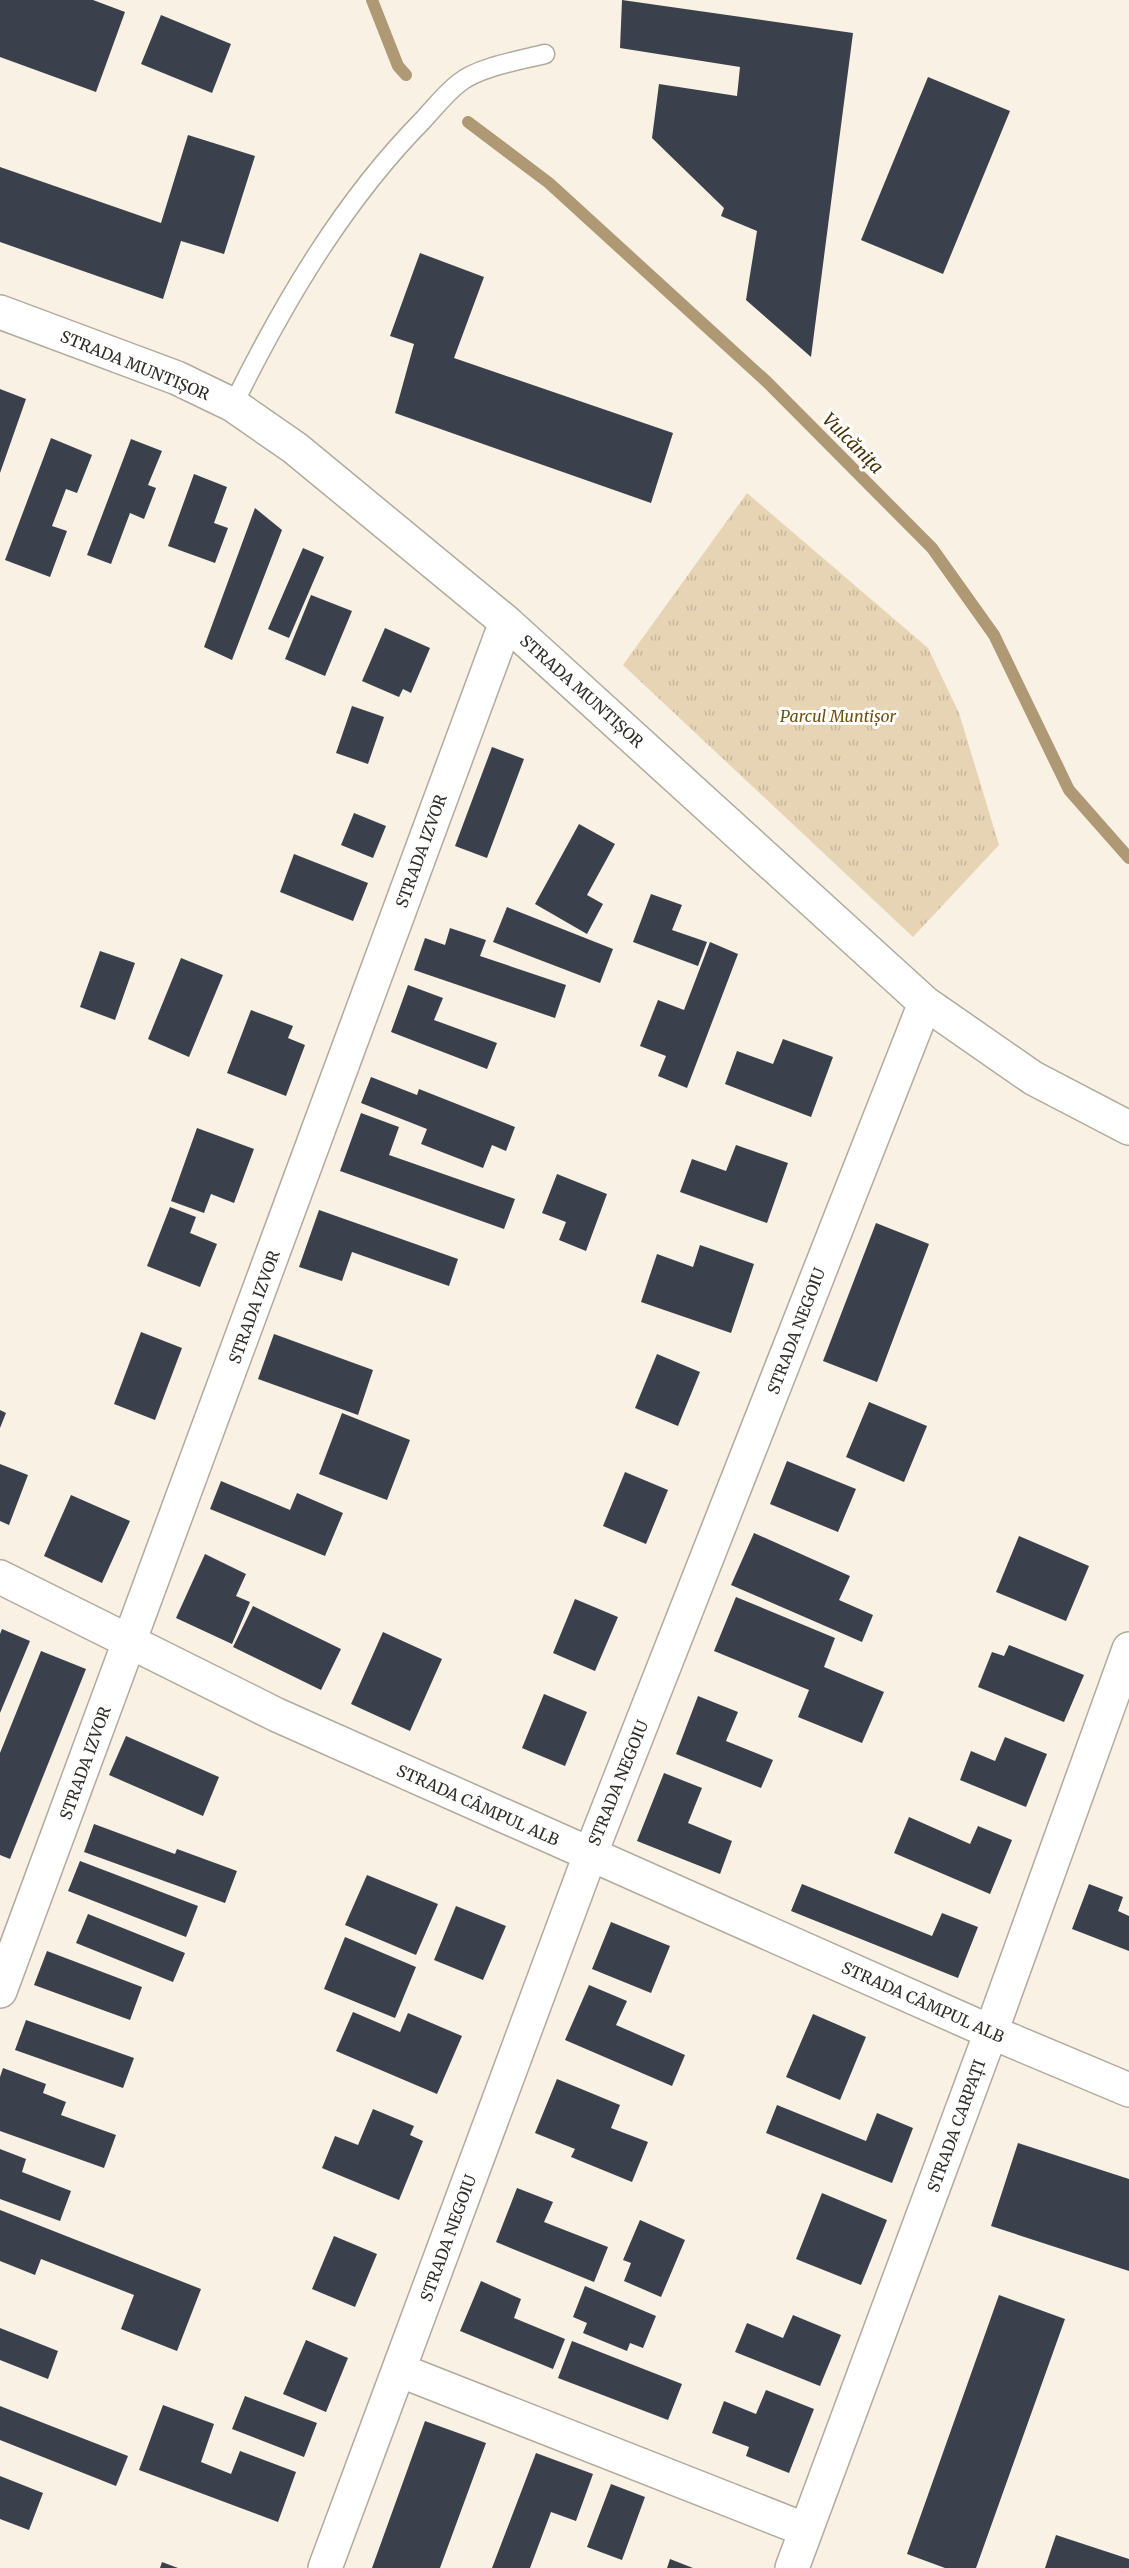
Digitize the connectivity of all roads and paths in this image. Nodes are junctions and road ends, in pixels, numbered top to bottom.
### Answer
1 (545, 54) dead end
2 (0, 312) edge
3 (233, 405) junction
4 (506, 622) junction
5 (925, 1003) junction
6 (1129, 1128) edge
7 (0, 1576) edge
8 (130, 1642) junction
9 (1129, 1649) edge
10 (590, 1855) junction
11 (0, 1992) edge
12 (991, 2032) junction
13 (1129, 2090) edge
14 (399, 2370) junction
15 (806, 2530) junction
16 (325, 2568) edge
17 (792, 2568) edge

1 - 3 lane
2 - 3 street, STRADA MUNTIȘOR
3 - 4 street, STRADA MUNTIȘOR
4 - 5 street, STRADA MUNTIȘOR
4 - 8 street, STRADA IZVOR
5 - 6 street, STRADA MUNTIȘOR
5 - 10 street, STRADA NEGOIU
7 - 8 street, STRADA CÂMPUL ALB
8 - 10 street, STRADA CÂMPUL ALB
8 - 11 street, STRADA IZVOR
9 - 12 street, STRADA CARPAȚI
10 - 12 street, STRADA CÂMPUL ALB
10 - 14 street, STRADA NEGOIU
12 - 13 street, STRADA CÂMPUL ALB
12 - 15 street, STRADA CARPAȚI
14 - 15 street
14 - 16 street, STRADA NEGOIU
15 - 17 street, STRADA CARPAȚI

